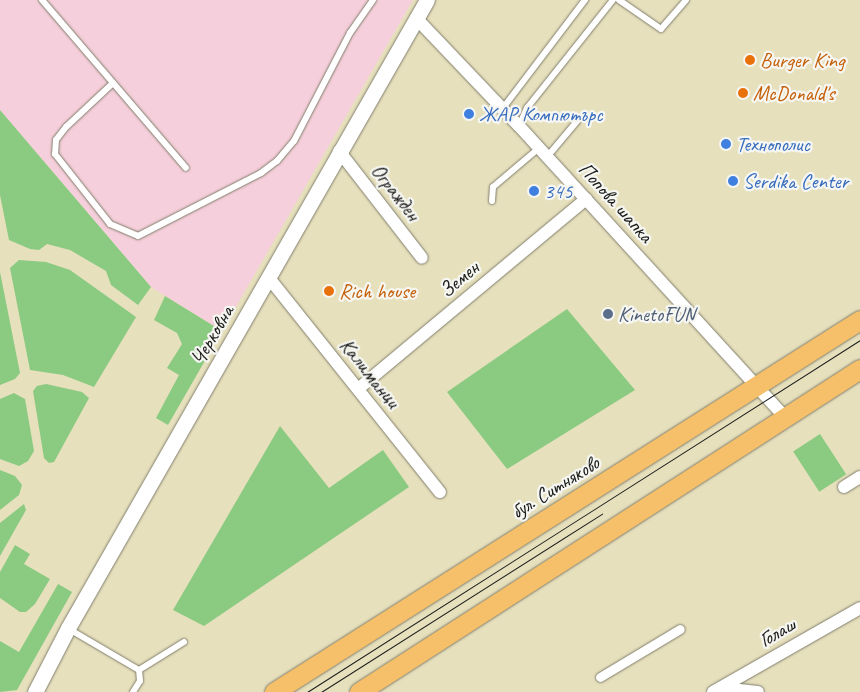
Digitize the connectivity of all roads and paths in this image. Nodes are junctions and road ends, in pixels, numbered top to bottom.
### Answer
1 (42, 0) edge
2 (373, 0) edge
3 (427, 0) edge
4 (585, 0) edge
5 (613, 0) edge
6 (620, 0) edge
7 (686, 0) edge
8 (416, 18) junction
9 (113, 83) junction
10 (503, 108) junction
11 (578, 120) dead end
12 (519, 126) junction
13 (340, 151) junction
14 (543, 152) junction
15 (186, 168) dead end
16 (586, 199) junction
17 (492, 201) dead end
18 (422, 258) dead end
19 (269, 278) junction
20 (860, 320) edge
21 (860, 368) edge
22 (757, 387) junction
23 (358, 389) junction
24 (784, 416) junction
25 (860, 477) edge
26 (844, 487) dead end
27 (440, 492) dead end
28 (860, 608) edge
29 (68, 628) junction
30 (680, 629) dead end
31 (184, 642) dead end
32 (139, 670) junction
33 (600, 677) dead end
34 (370, 689) edge
35 (717, 690) edge
36 (35, 692) edge
37 (133, 692) edge
38 (274, 692) edge
39 (758, 692) edge

1 - 9 lane
2 - 9 lane
3 - 8 street, Черковна
4 - 10 lane
5 - 12 lane
6 - 7 lane
8 - 10 street, Попова шапка
8 - 13 street, Черковна
9 - 15 lane
10 - 12 street, Попова шапка
11 - 14 lane
12 - 14 street, Попова шапка
13 - 18 street, Огражден
13 - 19 street, Черковна
14 - 16 street, Попова шапка
14 - 17 lane
16 - 22 street, Попова шапка
16 - 23 street, Земен
19 - 23 street, Калиманци
19 - 29 street, Черковна
20 - 22 main road, бул. Ситняково
21 - 24 main road
22 - 24 street, Попова шапка
22 - 38 main road, бул. Ситняково
23 - 27 street, Калиманци
24 - 34 main road
25 - 26 street
28 - 35 street, Голаш
29 - 32 lane
29 - 36 street, Черковна
30 - 33 street
31 - 32 lane
32 - 37 lane
35 - 39 street

